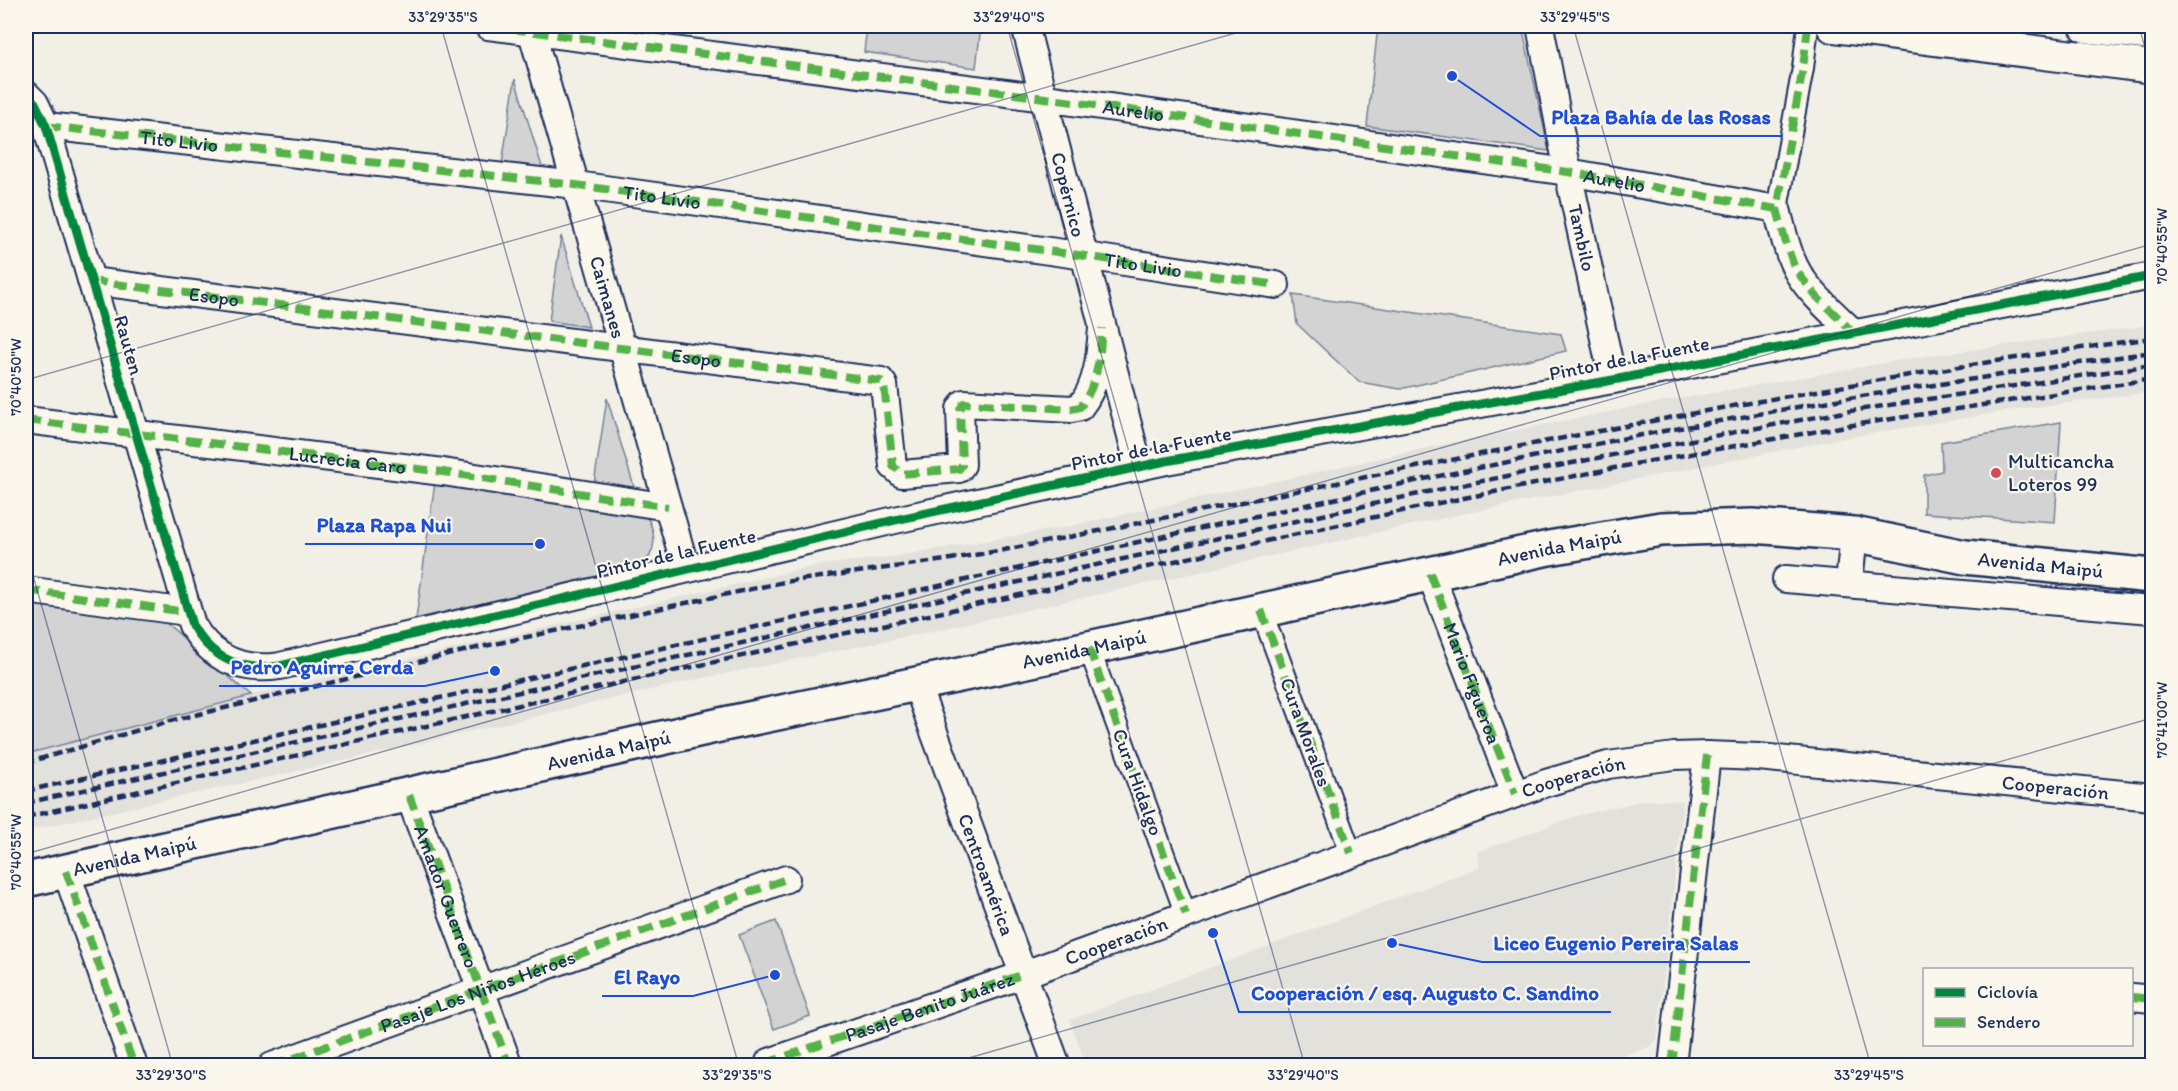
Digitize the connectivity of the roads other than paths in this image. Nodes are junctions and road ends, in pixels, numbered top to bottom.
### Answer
1 (488, 26) edge
2 (1025, 26) edge
3 (1540, 26) edge
4 (1808, 26) edge
5 (1833, 26) edge
6 (2086, 26) edge
7 (531, 29) edge
8 (1965, 34) edge
9 (2152, 34) edge
10 (2152, 68) edge
11 (26, 94) edge
12 (1046, 99) junction
13 (46, 126) junction
14 (1568, 172) junction
15 (576, 185) junction
16 (1777, 209) junction
17 (1085, 256) junction
18 (2152, 276) edge
19 (91, 281) junction
20 (1276, 285) dead end
21 (1102, 328) junction
22 (1854, 333) junction
23 (622, 347) junction
24 (1613, 380) junction
25 (26, 420) edge
26 (136, 434) junction
27 (1139, 467) junction
28 (668, 507) junction
29 (1854, 534) junction
30 (686, 569) junction
31 (1430, 573) junction
32 (2152, 576) edge
33 (1786, 579) dead end
34 (1849, 583) junction
35 (26, 590) edge
36 (1261, 610) junction
37 (2152, 610) edge
38 (187, 612) junction
39 (1089, 648) junction
40 (916, 683) junction
41 (1707, 755) junction
42 (1515, 794) junction
43 (408, 795) junction
44 (2152, 797) edge
45 (1351, 853) junction
46 (66, 871) junction
47 (786, 879) dead end
48 (26, 880) edge
49 (1186, 915) junction
50 (1024, 974) junction
51 (481, 988) junction
52 (2133, 997) edge
53 (2152, 999) edge
54 (769, 1064) edge
55 (134, 1065) edge
56 (272, 1065) edge
57 (509, 1065) edge
58 (1057, 1065) edge
59 (1672, 1065) edge

1 - 7 street, Aurelio
2 - 12 street, Copérnico
3 - 14 street, Tambilo
4 - 16 street
5 - 8 street
6 - 9 street
7 - 12 street, Aurelio
7 - 15 street, Caimanes
8 - 10 street
11 - 13 street, Rauten
12 - 14 street, Aurelio
12 - 17 street, Copérnico
13 - 15 street, Tito Livio
13 - 19 street, Rauten
14 - 16 street, Aurelio
14 - 24 street, Tambilo
15 - 17 street, Tito Livio
15 - 23 street, Caimanes
16 - 22 street
17 - 20 street, Tito Livio
17 - 21 street, Copérnico
18 - 22 street, Pintor de la Fuente
19 - 23 street, Esopo
19 - 26 street, Rauten
21 - 23 street, Esopo
21 - 27 street, Copérnico
22 - 24 street, Pintor de la Fuente
23 - 28 street, Caimanes
24 - 27 street, Pintor de la Fuente
25 - 26 street, Lucrecia Caro
26 - 28 street, Lucrecia Caro
26 - 38 street, Rauten
27 - 30 street, Pintor de la Fuente
28 - 30 street, Caimanes
29 - 31 main road, Avenida Maipú
29 - 32 main road, Avenida Maipú
29 - 34 street
30 - 38 street, Pintor de la Fuente
31 - 36 main road, Avenida Maipú
31 - 42 street, Mario Figueroa
33 - 34 street, Avenida Maipú
34 - 37 street, Avenida Maipú
35 - 38 street
36 - 39 main road, Avenida Maipú
36 - 45 street, Cura Morales
39 - 40 main road, Avenida Maipú
39 - 49 street, Cura Hidalgo
40 - 43 main road, Avenida Maipú
40 - 50 street, Centroamérica
41 - 42 street, Cooperación
41 - 44 street, Cooperación
41 - 59 street
42 - 45 street, Cooperación
43 - 46 main road, Avenida Maipú
43 - 51 street, Amador Guerrero
45 - 49 street, Cooperación
46 - 48 main road, Avenida Maipú
46 - 55 street
47 - 51 street, Pasaje Los Niños Héroes
49 - 50 street, Cooperación
50 - 54 street, Pasaje Benito Juárez
50 - 58 street, Centroamérica
51 - 56 street, Pasaje Los Niños Héroes
51 - 57 street, Amador Guerrero
52 - 53 street

